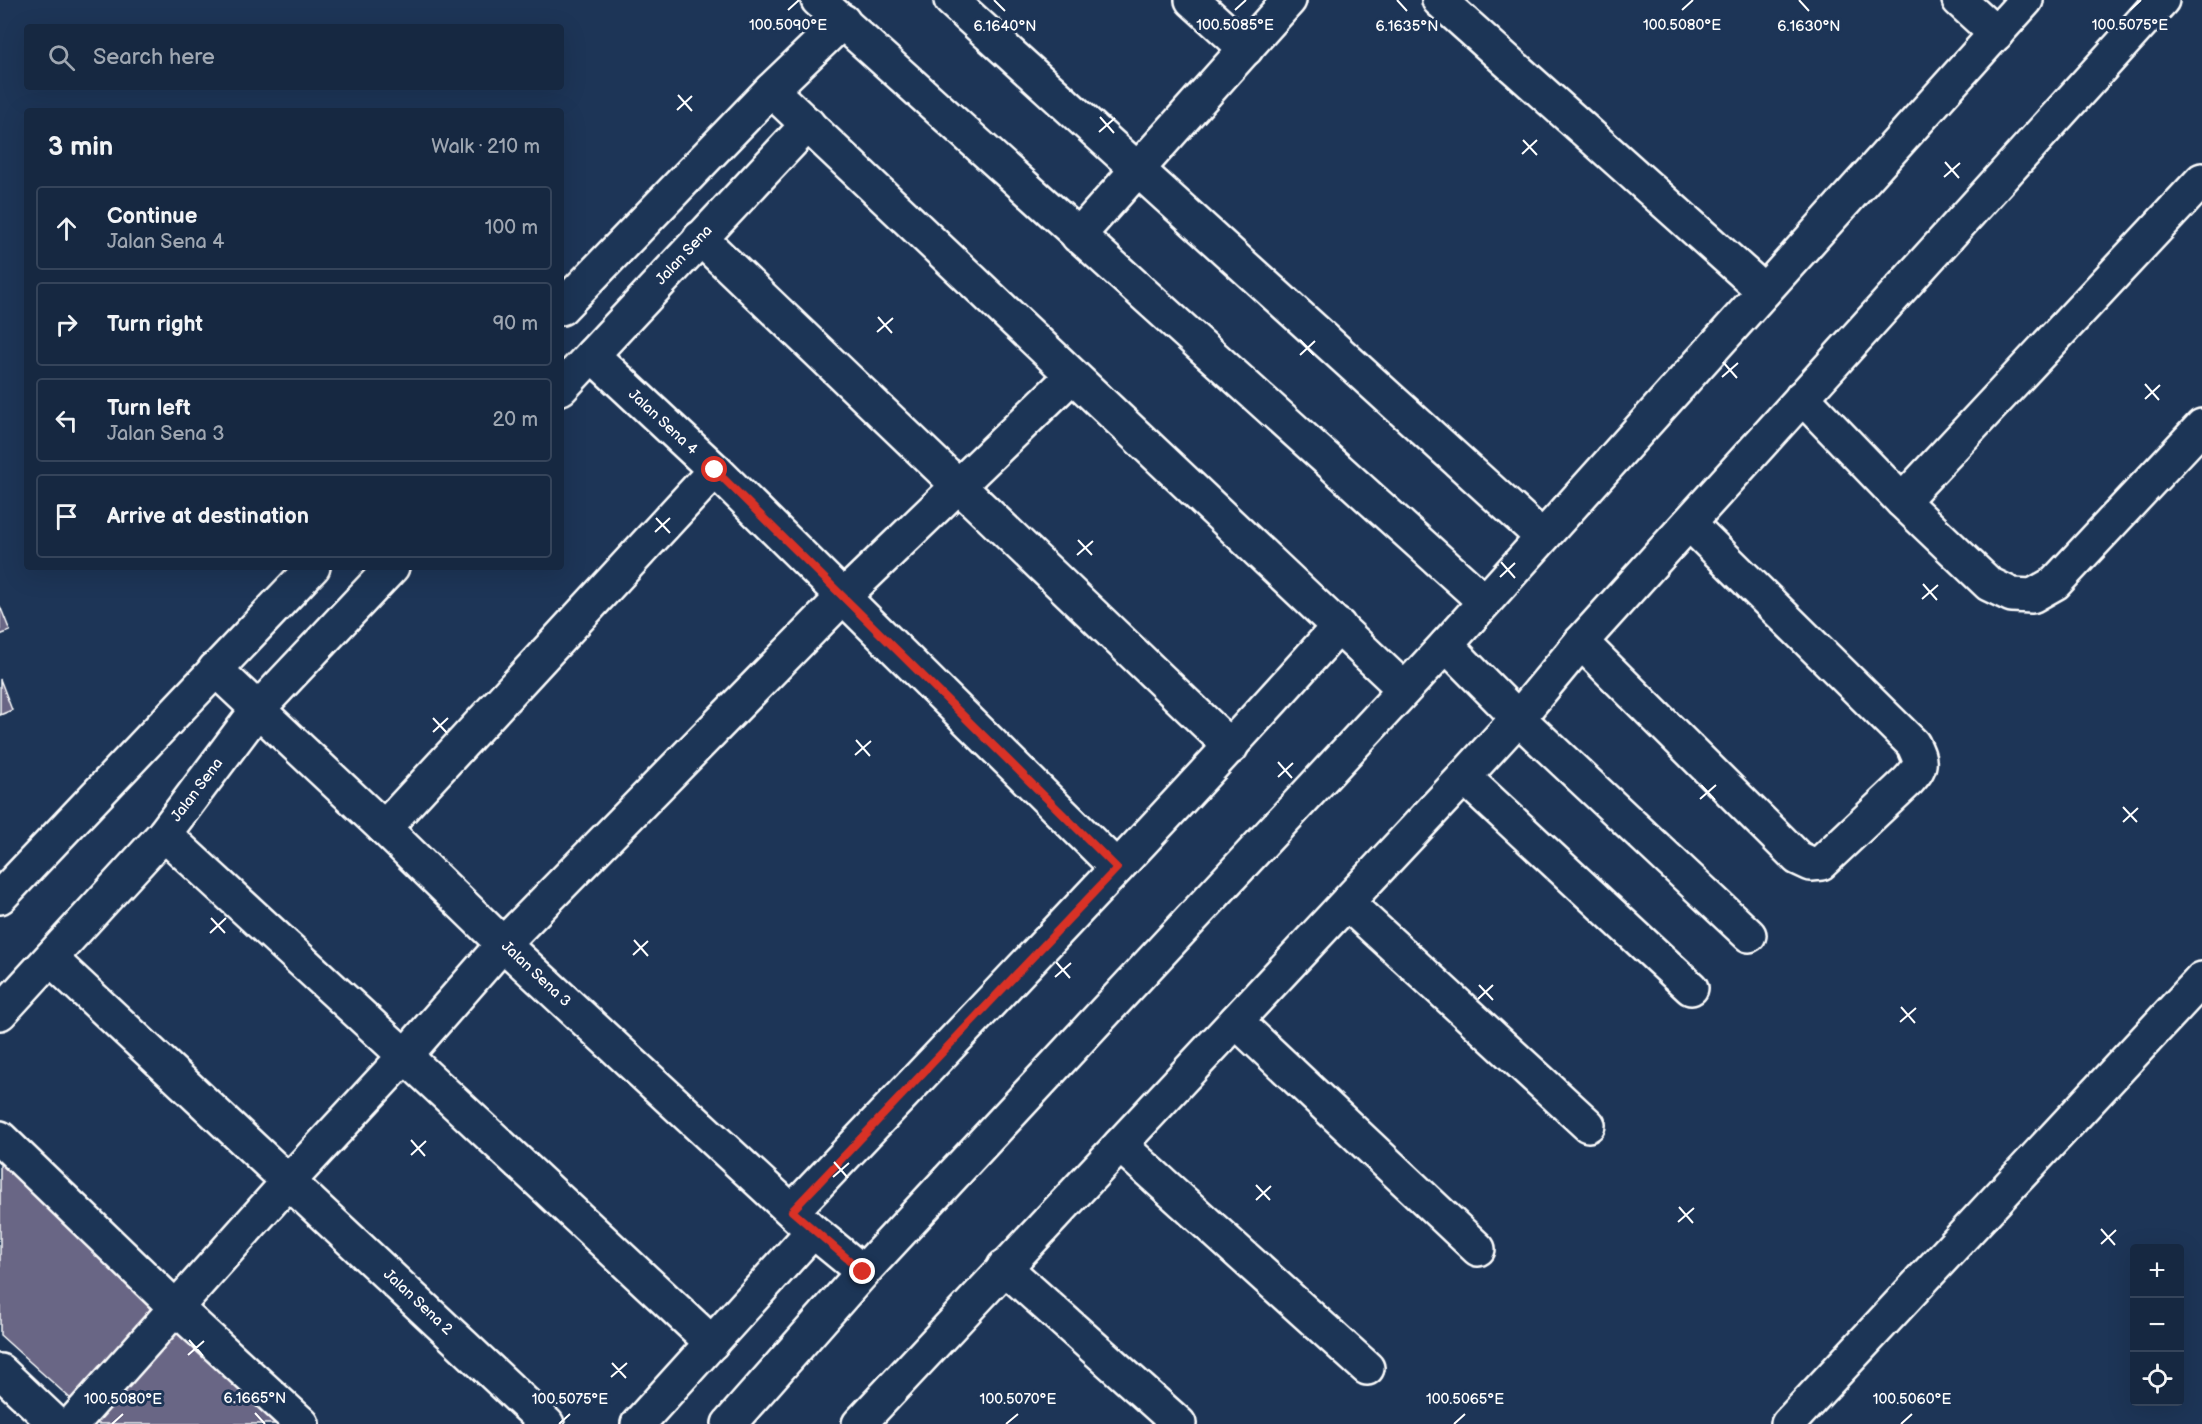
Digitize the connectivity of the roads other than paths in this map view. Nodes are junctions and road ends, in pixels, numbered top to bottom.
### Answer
1 (818, 0) edge
2 (951, 0) edge
3 (1192, 0) edge
4 (1289, 0) edge
5 (1439, 0) edge
6 (1959, 0) edge
7 (2026, 0) edge
8 (2162, 0) edge
9 (843, 21) junction
10 (1996, 34) junction
11 (1246, 49) junction
12 (771, 90) junction
13 (808, 124) junction
14 (1137, 170) junction
15 (2202, 180) edge
16 (1078, 236) junction
17 (700, 238) junction
18 (1764, 291) junction
19 (564, 305) edge
20 (592, 356) junction
21 (1072, 376) junction
22 (564, 385) edge
23 (1802, 397) junction
24 (2202, 426) edge
25 (715, 470) junction
26 (958, 485) junction
27 (1902, 501) junction
28 (1689, 523) junction
29 (1542, 537) junction
30 (310, 570) edge
31 (389, 570) edge
32 (844, 596) junction
33 (1484, 601) junction
34 (1339, 626) junction
35 (1581, 642) junction
36 (1446, 645) junction
37 (215, 669) junction
38 (1404, 689) junction
39 (258, 709) junction
40 (1518, 717) junction
41 (1231, 747) junction
42 (1464, 777) junction
43 (384, 828) junction
44 (164, 834) junction
45 (1117, 868) junction
46 (0, 897) edge
47 (1347, 903) junction
48 (1749, 935) dead end
49 (503, 944) junction
50 (51, 959) junction
51 (2202, 979) edge
52 (1691, 988) dead end
53 (0, 1013) edge
54 (1236, 1021) junction
55 (405, 1056) junction
56 (1588, 1125) dead end
57 (0, 1138) edge
58 (1120, 1145) junction
59 (289, 1181) junction
60 (803, 1221) junction
61 (1478, 1249) dead end
62 (1004, 1267) junction
63 (863, 1272) junction
64 (176, 1307) junction
65 (712, 1343) junction
66 (1367, 1368) dead end
67 (0, 1371) edge
68 (56, 1424) edge
69 (72, 1424) edge
70 (302, 1424) edge
71 (547, 1424) edge
72 (638, 1424) edge
73 (729, 1424) edge
74 (859, 1424) edge
75 (1179, 1424) edge
76 (1788, 1424) edge

1 - 9 street
2 - 14 street
3 - 11 street
4 - 11 street
5 - 18 street
6 - 10 street
7 - 10 street
8 - 23 street
9 - 12 street
9 - 16 street
10 - 18 street
11 - 14 street
12 - 13 street
12 - 19 street
13 - 17 street, Jalan Sena
13 - 21 street
14 - 16 street
14 - 29 street
15 - 27 street
16 - 33 street
17 - 20 street, Jalan Sena
17 - 26 street
18 - 29 street
20 - 22 street, Jalan Sena
20 - 25 street, Jalan Sena 4
21 - 26 street
21 - 34 street
23 - 27 street
23 - 28 street
24 - 27 street
25 - 32 street, Jalan Sena 4
25 - 43 street
26 - 32 street
26 - 41 street
28 - 35 street
28 - 35 street
29 - 33 street
30 - 37 street
31 - 39 street, Jalan Sena
32 - 45 street, Jalan Sena 4
32 - 49 street
33 - 36 street
34 - 38 street
34 - 41 street
35 - 40 street
36 - 38 street
36 - 40 street
37 - 39 street, Jalan Sena 3
37 - 46 street
38 - 63 street
39 - 43 street, Jalan Sena 3
39 - 44 street, Jalan Sena
40 - 42 street
40 - 48 street
41 - 45 street
42 - 47 street
42 - 52 street
43 - 49 street, Jalan Sena 3
44 - 50 street, Jalan Sena
44 - 55 street
45 - 60 street
47 - 54 street
47 - 56 street
49 - 55 street
49 - 60 street, Jalan Sena 3
50 - 53 street, Jalan Sena
50 - 59 street, Jalan Sena 2
51 - 76 street
54 - 58 street
54 - 61 street
55 - 59 street
55 - 65 street
57 - 64 street
58 - 62 street
58 - 66 street
59 - 64 street
59 - 71 street, Jalan Sena 2
60 - 63 street, Jalan Sena 3
60 - 65 street
62 - 74 street
62 - 75 street
63 - 73 street
64 - 69 street
64 - 70 street
65 - 72 street
67 - 68 street

